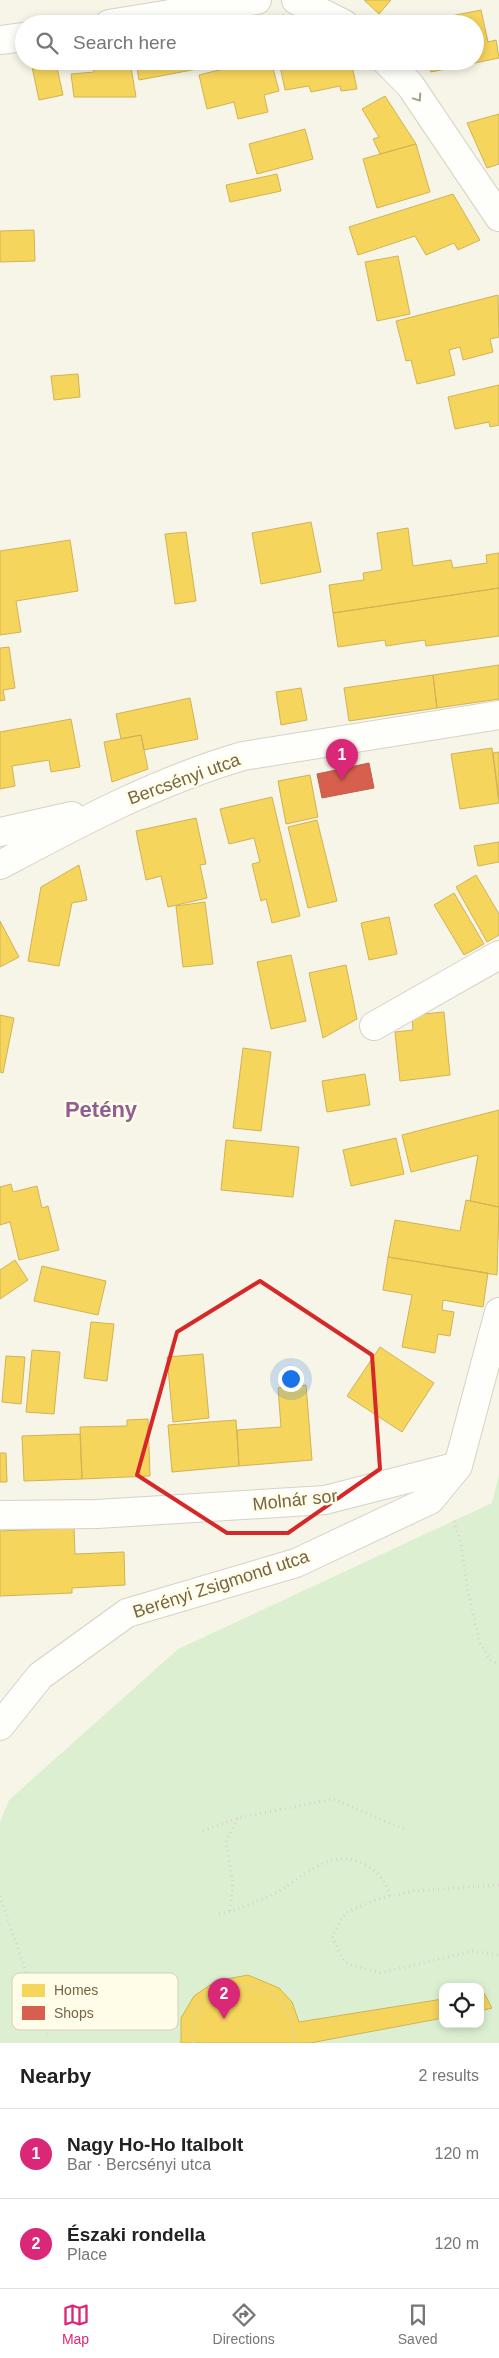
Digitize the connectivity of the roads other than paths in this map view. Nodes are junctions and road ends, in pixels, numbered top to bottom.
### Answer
1 (257, 0) edge
2 (296, 0) edge
3 (164, 15) edge
4 (326, 15) edge
5 (15, 38) edge
6 (0, 40) edge
7 (395, 70) edge
8 (499, 217) edge
9 (499, 715) edge
10 (105, 809) junction
11 (0, 832) edge
12 (0, 865) edge
13 (499, 954) edge
14 (374, 1026) dead end
15 (499, 1312) edge
16 (458, 1466) junction
17 (0, 1515) edge
18 (0, 1726) edge

1 - 3 street
2 - 4 street
5 - 6 street
7 -> 8 street
9 - 10 street, Bercsényi utca
10 - 11 street
10 - 12 street, Bercsényi utca
13 - 14 street
15 - 16 street
16 - 17 street, Molnár sor
16 - 18 street, Berényi Zsigmond utca

